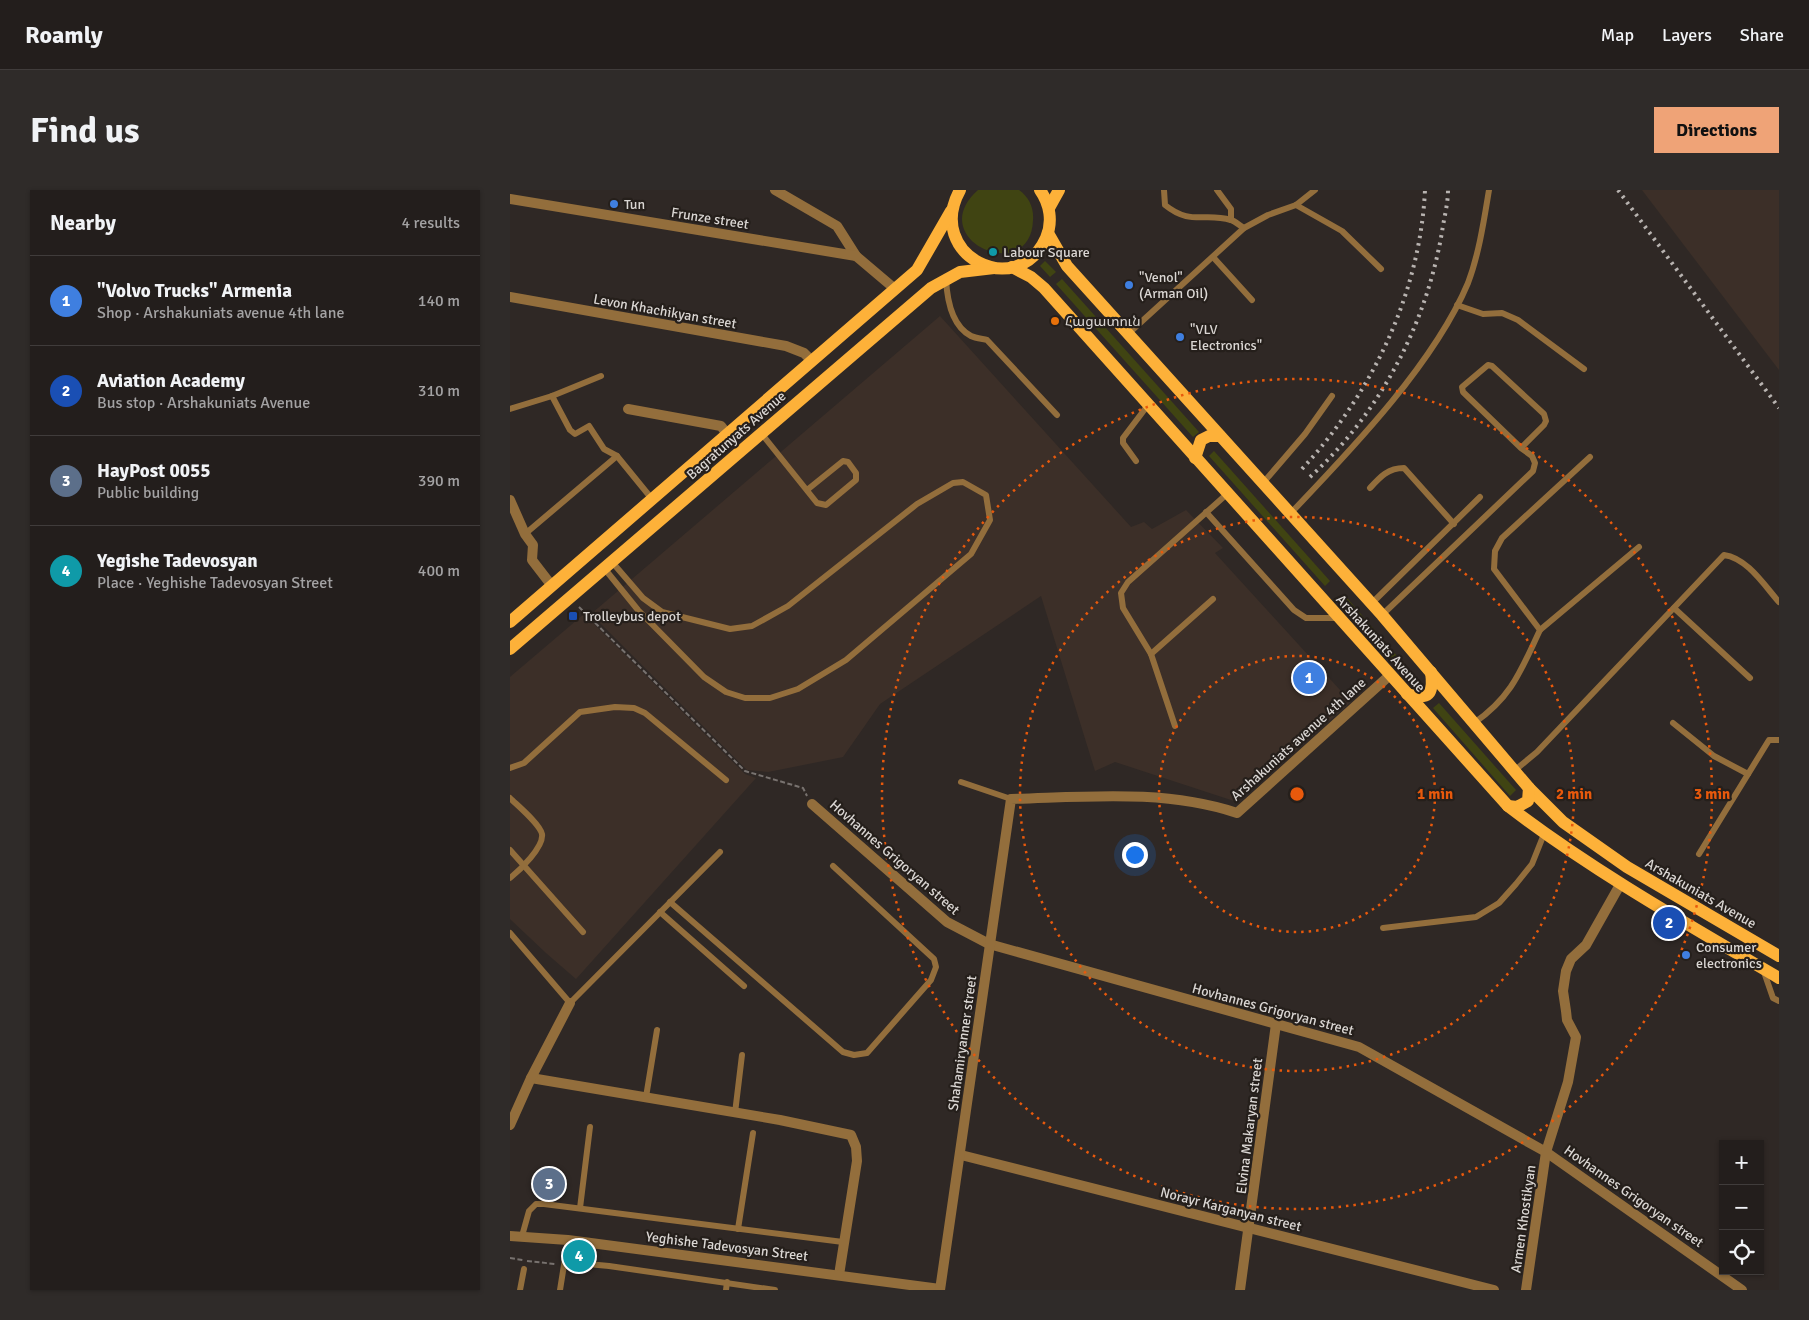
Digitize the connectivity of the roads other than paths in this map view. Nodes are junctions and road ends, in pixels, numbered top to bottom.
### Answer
1 (775, 190) edge
2 (1040, 190) edge
3 (1059, 190) edge
4 (1164, 190) edge
5 (1217, 190) edge
6 (1314, 190) edge
7 (1489, 190) edge
8 (954, 198) edge
9 (510, 199) edge
10 (1296, 205) junction
11 (1049, 208) junction
12 (1231, 220) junction
13 (1244, 228) junction
14 (1048, 233) junction
15 (856, 256) junction
16 (1213, 257) junction
17 (1012, 267) junction
18 (994, 268) junction
19 (1381, 269) dead end
20 (946, 279) junction
21 (895, 289) junction
22 (510, 297) edge
23 (1252, 300) dead end
24 (1457, 305) junction
25 (1128, 334) junction
26 (812, 360) junction
27 (1584, 368) dead end
28 (601, 376) dead end
29 (552, 396) junction
30 (1332, 396) dead end
31 (1148, 405) junction
32 (628, 409) dead end
33 (510, 410) edge
34 (1056, 415) dead end
35 (761, 433) junction
36 (727, 434) junction
37 (1220, 436) junction
38 (1521, 448) junction
39 (617, 456) junction
40 (1590, 457) dead end
41 (1195, 458) junction
42 (1136, 461) dead end
43 (1262, 484) junction
44 (1370, 488) dead end
45 (807, 490) junction
46 (1228, 494) junction
47 (1480, 497) dead end
48 (652, 499) junction
49 (510, 500) edge
50 (1206, 512) junction
51 (1290, 514) junction
52 (1454, 524) junction
53 (525, 534) junction
54 (1639, 547) dead end
55 (608, 565) junction
56 (552, 586) junction
57 (1213, 599) dead end
58 (1779, 602) edge
59 (1371, 604) junction
60 (1674, 608) junction
61 (1382, 615) junction
62 (1339, 618) junction
63 (510, 622) edge
64 (1540, 630) junction
65 (510, 649) edge
66 (1151, 654) junction
67 (1431, 672) junction
68 (1390, 675) junction
69 (1750, 678) dead end
70 (1407, 694) junction
71 (1474, 723) junction
72 (1673, 723) dead end
73 (1175, 726) dead end
74 (1779, 740) edge
75 (510, 768) edge
76 (1514, 771) junction
77 (1748, 774) junction
78 (726, 780) dead end
79 (961, 782) dead end
80 (1529, 788) junction
81 (510, 798) edge
82 (1011, 799) junction
83 (812, 804) road end
84 (1508, 806) junction
85 (1544, 834) junction
86 (510, 850) edge
87 (720, 852) dead end
88 (1699, 854) dead end
89 (524, 866) junction
90 (833, 866) dead end
91 (510, 878) edge
92 (1621, 883) junction
93 (670, 902) junction
94 (660, 912) junction
95 (1383, 928) dead end
96 (583, 932) dead end
97 (510, 933) edge
98 (989, 944) junction
99 (1778, 955) edge
100 (1763, 968) junction
101 (1779, 978) edge
102 (744, 986) dead end
103 (1779, 1001) edge
104 (570, 1003) junction
105 (1276, 1024) junction
106 (657, 1030) dead end
107 (742, 1055) dead end
108 (531, 1078) junction
109 (646, 1098) junction
110 (735, 1113) junction
111 (510, 1125) edge
112 (590, 1128) dead end
113 (752, 1133) dead end
114 (1546, 1152) junction
115 (961, 1155) junction
116 (580, 1208) junction
117 (1249, 1227) junction
118 (738, 1229) junction
119 (510, 1236) edge
120 (522, 1236) junction
121 (568, 1240) junction
122 (843, 1242) junction
123 (565, 1264) junction
124 (524, 1269) dead end
125 (839, 1274) junction
126 (866, 1278) junction
127 (726, 1282) junction
128 (520, 1290) edge
129 (560, 1290) edge
130 (726, 1290) edge
131 (775, 1290) edge
132 (864, 1290) edge
133 (940, 1290) edge
134 (1240, 1290) edge
135 (1494, 1290) edge
136 (1526, 1290) edge
137 (1742, 1290) edge

1 - 15 street
2 - 11 main road
3 - 11 main road
4 - 12 lane
5 - 12 lane
6 - 10 lane
7 - 24 lane
8 - 18 main road
8 - 21 main road, Bagratunyats Avenue
9 - 15 street, Frunze street
10 - 13 lane
10 - 19 lane
11 - 14 main road
12 - 13 lane
13 - 16 lane
14 - 17 main road
14 - 25 main road, Arshakuniats Avenue
15 - 21 street
16 - 23 lane
16 - 25 lane
17 - 18 main road
17 - 31 main road, Arshakuniats Avenue
18 - 20 main road, Bagratunyats Avenue
20 - 34 lane
20 - 35 main road, Bagratunyats Avenue
21 - 26 main road, Bagratunyats Avenue
22 - 26 street, Levon Khachikyan street
24 - 27 lane
24 - 51 lane
25 - 37 main road, Arshakuniats Avenue
26 - 36 main road, Bagratunyats Avenue
28 - 29 lane
29 - 33 lane
29 - 39 lane
30 - 43 lane
31 - 41 main road, Arshakuniats Avenue
31 - 42 lane
32 - 36 street
35 - 45 lane
35 - 55 main road, Bagratunyats Avenue
36 - 48 main road, Bagratunyats Avenue
37 - 41 main road
37 - 43 main road, Arshakuniats Avenue
38 - 38 lane
38 - 61 lane
39 - 48 lane
39 - 53 lane
40 - 64 lane
41 - 46 main road, Arshakuniats Avenue
43 - 51 main road, Arshakuniats Avenue
44 - 52 lane
45 - 45 lane
46 - 50 lane
46 - 62 main road, Arshakuniats Avenue
47 - 52 lane
48 - 56 main road, Bagratunyats Avenue
49 - 53 street
50 - 62 lane
50 - 66 lane
51 - 59 main road, Arshakuniats Avenue
52 - 59 lane
53 - 56 street
54 - 64 lane
55 - 55 lane
55 - 65 main road, Bagratunyats Avenue
56 - 63 main road, Bagratunyats Avenue
57 - 66 lane
58 - 60 lane
59 - 61 main road, Arshakuniats Avenue
60 - 69 lane
60 - 76 lane
61 - 67 main road, Arshakuniats Avenue
62 - 68 main road, Arshakuniats Avenue
64 - 71 lane
66 - 73 lane
67 - 70 main road
67 - 71 main road, Arshakuniats Avenue
68 - 70 main road, Arshakuniats Avenue
68 - 82 street, Arshakuniats avenue 4th lane
70 - 84 main road, Arshakuniats Avenue
71 - 76 main road, Arshakuniats Avenue
72 - 77 lane
74 - 77 lane
75 - 78 lane
76 - 80 main road, Arshakuniats Avenue
77 - 88 lane
79 - 82 lane
80 - 84 main road
80 - 99 main road, Arshakuniats Avenue
81 - 89 lane
82 - 98 street, Shahamiryanner street
83 - 98 street, Hovhannes Grigoryan street
84 - 85 main road, Arshakuniats Avenue
85 - 92 main road, Arshakuniats Avenue
85 - 95 lane
86 - 89 lane
87 - 93 lane
89 - 91 lane
89 - 96 lane
90 - 93 lane
92 - 100 main road, Arshakuniats Avenue
92 - 114 street, Armen Khostikyan
93 - 94 lane
94 - 102 lane
94 - 104 lane
97 - 104 lane
98 - 105 street, Hovhannes Grigoryan street
98 - 115 street, Shahamiryanner street
100 - 101 main road, Arshakuniats Avenue
100 - 103 lane
104 - 108 street
105 - 114 street, Hovhannes Grigoryan street
105 - 117 street, Elvina Makaryan street
106 - 109 lane
107 - 110 lane
108 - 109 street
108 - 111 street
109 - 110 street
110 - 122 street
112 - 116 lane
113 - 118 lane
114 - 136 street, Armen Khostikyan
114 - 137 street, Hovhannes Grigoryan street
115 - 117 street, Norayr Karganyan street
115 - 133 street, Shahamiryanner street
116 - 118 lane
116 - 120 lane
117 - 134 street, Elvina Makaryan street
117 - 135 street, Norayr Karganyan street
118 - 122 lane
119 - 120 street, Yeghishe Tadevosyan Street
120 - 121 street, Yeghishe Tadevosyan Street
121 - 123 lane
121 - 125 street, Yeghishe Tadevosyan Street
122 - 125 street
123 - 127 lane
123 - 129 lane
124 - 128 lane
125 - 126 street, Yeghishe Tadevosyan Street
126 - 132 street
126 - 133 street, Yeghishe Tadevosyan Street
127 - 130 lane
127 - 131 lane

